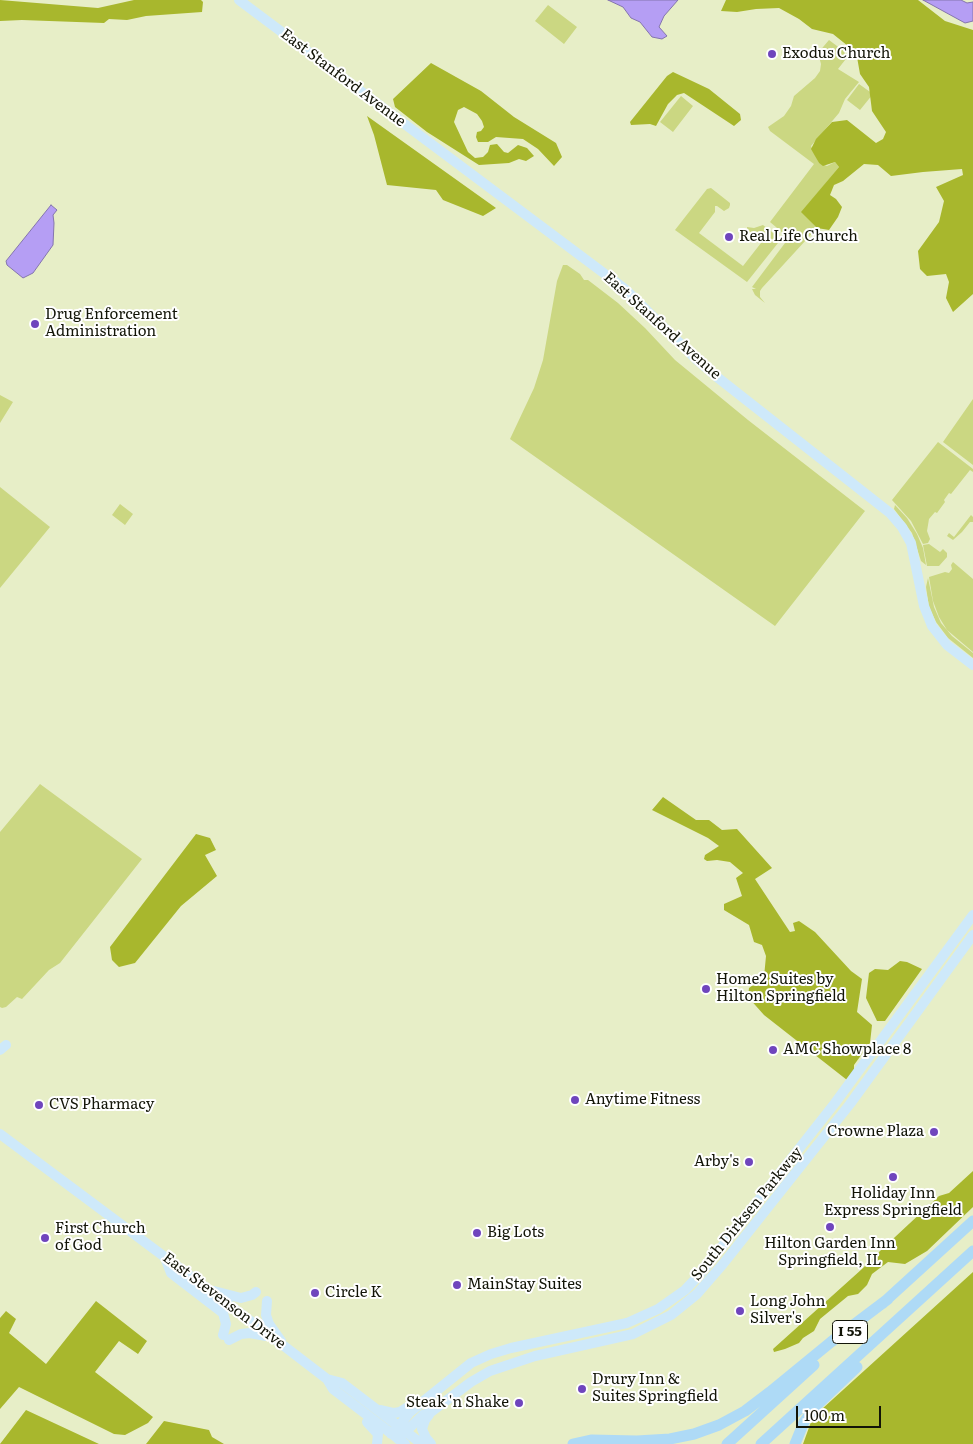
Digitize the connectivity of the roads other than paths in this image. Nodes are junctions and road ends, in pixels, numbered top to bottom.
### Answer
1 (239, 0) edge
2 (973, 665) edge
3 (973, 915) edge
4 (973, 935) edge
5 (0, 1134) edge
6 (973, 1221) edge
7 (973, 1251) edge
8 (163, 1255) junction
9 (204, 1287) junction
10 (932, 1288) junction
11 (256, 1292) dead end
12 (888, 1298) junction
13 (267, 1301) dead end
14 (604, 1320) dead end
15 (588, 1332) junction
16 (270, 1336) junction
17 (284, 1346) junction
18 (461, 1370) junction
19 (327, 1379) junction
20 (333, 1389) junction
21 (376, 1409) junction
22 (431, 1412) junction
23 (400, 1435) edge
24 (591, 1440) junction
25 (377, 1444) edge
26 (422, 1444) edge
27 (431, 1444) edge
28 (564, 1444) edge
29 (573, 1444) edge
30 (727, 1444) edge
31 (761, 1444) edge
32 (795, 1444) edge

1 - 2 main road, East Stanford Avenue
3 - 15 main road, South Dirksen Parkway
4 - 22 main road, South Dirksen Parkway
5 - 8 main road, East Stevenson Drive
6 - 12 highway, I 55
7 - 10 highway, I 55
8 - 9 main road, East Stevenson Drive
8 - 16 main road
9 - 11 main road
9 - 16 main road, East Stevenson Drive
10 - 31 highway, I 55
10 - 32 highway
12 - 24 highway
12 - 30 highway, I 55
13 - 17 main road
14 - 15 main road
15 - 18 main road, South Dirksen Parkway
16 - 17 main road, East Stevenson Drive
17 - 19 main road, East Stevenson Drive
18 - 21 main road
18 - 23 main road, South Dirksen Parkway
19 - 20 main road, East Stevenson Drive
19 - 21 main road, East Stevenson Drive
20 - 23 main road, East Stevenson Drive
20 - 25 main road
21 - 23 main road, East Stevenson Drive
22 - 23 main road, South Dirksen Parkway
22 - 27 main road
23 - 26 main road, East Stevenson Drive
24 - 28 highway
24 - 29 highway

